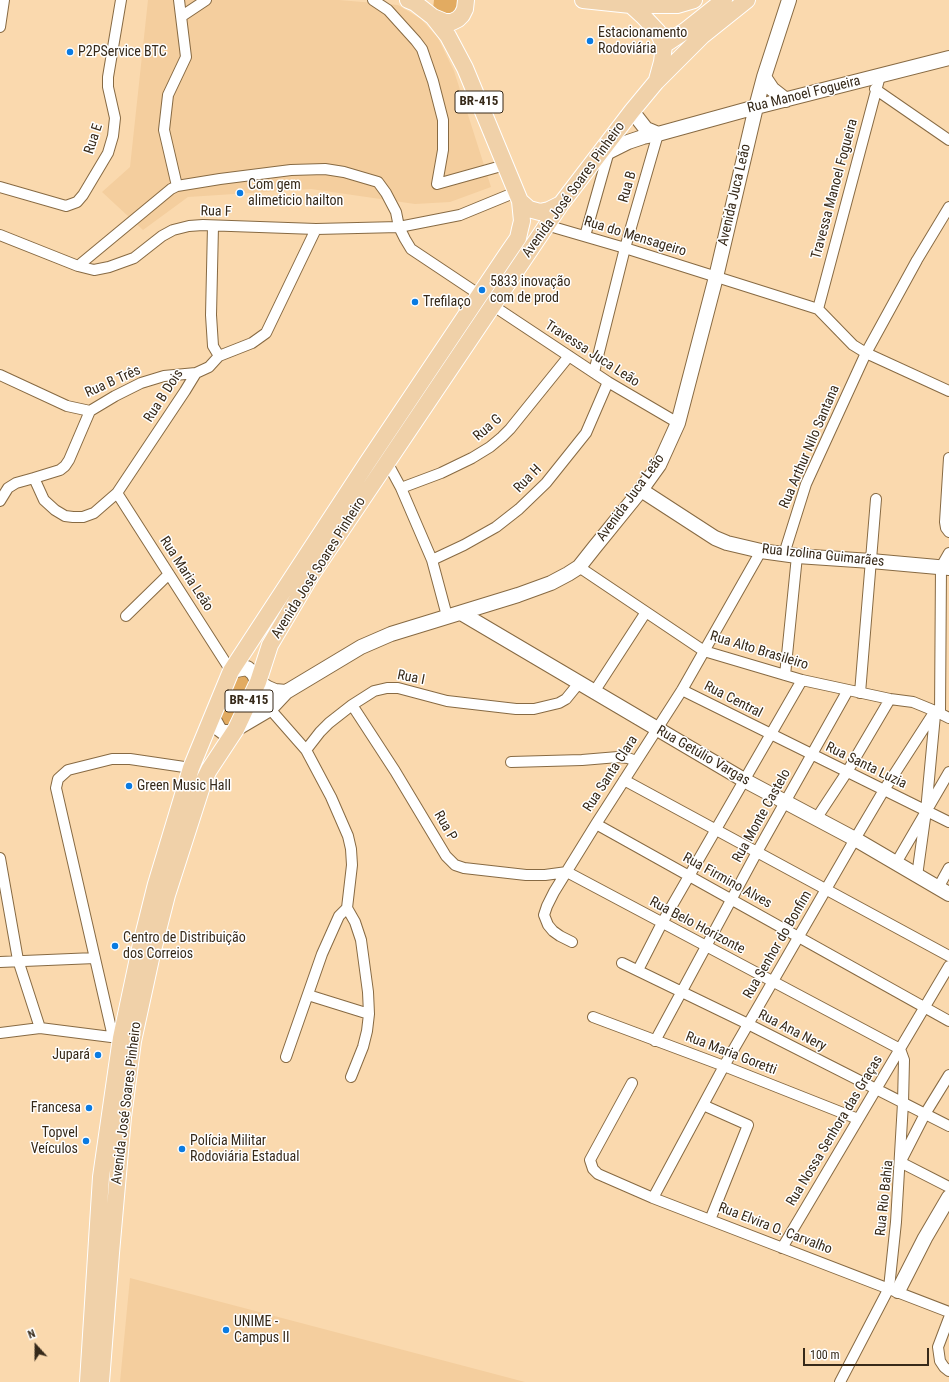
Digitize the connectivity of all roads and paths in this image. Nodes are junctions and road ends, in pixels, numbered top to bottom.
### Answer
1 (4, 0) edge
2 (121, 0) edge
3 (180, 0) edge
4 (194, 0) edge
5 (206, 0) edge
6 (373, 0) edge
7 (408, 0) edge
8 (466, 0) edge
9 (583, 0) edge
10 (694, 0) edge
11 (724, 0) edge
12 (747, 0) edge
13 (790, 0) edge
14 (631, 5) junction
15 (430, 10) edge
16 (182, 16) junction
17 (0, 27) edge
18 (664, 45) junction
19 (949, 58) edge
20 (764, 77) junction
21 (656, 82) junction
22 (878, 82) junction
23 (786, 100) junction
24 (756, 107) junction
25 (632, 111) junction
26 (658, 134) junction
27 (949, 140) edge
28 (603, 154) junction
29 (505, 166) junction
30 (178, 186) junction
31 (0, 187) edge
32 (518, 196) junction
33 (561, 204) junction
34 (949, 207) edge
35 (546, 225) junction
36 (213, 226) junction
37 (399, 227) junction
38 (316, 229) junction
39 (0, 235) edge
40 (584, 236) junction
41 (625, 248) junction
42 (78, 266) junction
43 (716, 277) junction
44 (480, 295) junction
45 (492, 305) junction
46 (818, 309) junction
47 (866, 353) junction
48 (219, 356) junction
49 (569, 356) junction
50 (594, 372) junction
51 (196, 373) junction
52 (0, 375) edge
53 (608, 382) junction
54 (949, 391) edge
55 (90, 411) junction
56 (678, 423) junction
57 (949, 458) edge
58 (388, 462) junction
59 (34, 478) junction
60 (401, 488) junction
61 (641, 490) junction
62 (116, 493) junction
63 (876, 499) dead end
64 (0, 501) edge
65 (949, 532) edge
66 (761, 551) junction
67 (949, 553) edge
68 (790, 555) junction
69 (432, 560) junction
70 (871, 561) junction
71 (579, 566) junction
72 (945, 568) edge
73 (170, 574) junction
74 (646, 612) junction
75 (454, 614) junction
76 (126, 616) dead end
77 (704, 651) junction
78 (231, 671) junction
79 (785, 675) junction
80 (802, 680) junction
81 (258, 682) junction
82 (579, 683) junction
83 (682, 690) junction
84 (848, 690) junction
85 (286, 692) junction
86 (594, 692) junction
87 (860, 692) junction
88 (890, 699) junction
89 (352, 705) junction
90 (949, 706) edge
91 (270, 709) junction
92 (942, 714) edge
93 (212, 716) junction
94 (236, 729) junction
95 (656, 729) junction
96 (771, 735) junction
97 (306, 750) junction
98 (812, 755) junction
99 (636, 761) junction
100 (511, 762) dead end
101 (191, 768) junction
102 (847, 772) junction
103 (949, 772) edge
104 (624, 780) junction
105 (744, 780) junction
106 (884, 790) junction
107 (785, 802) junction
108 (926, 810) junction
109 (816, 819) junction
110 (949, 822) edge
111 (596, 824) junction
112 (715, 830) junction
113 (855, 839) junction
114 (757, 852) junction
115 (0, 858) edge
116 (896, 863) junction
117 (949, 868) edge
118 (566, 872) junction
119 (689, 876) junction
120 (917, 876) junction
121 (826, 890) junction
122 (943, 891) edge
123 (731, 900) junction
124 (347, 908) junction
125 (662, 923) junction
126 (798, 937) junction
127 (572, 942) dead end
128 (705, 946) junction
129 (949, 956) edge
130 (95, 958) junction
131 (18, 960) junction
132 (0, 962) edge
133 (622, 963) dead end
134 (949, 966) edge
135 (638, 970) junction
136 (946, 978) edge
137 (773, 981) junction
138 (680, 991) junction
139 (308, 995) junction
140 (924, 1008) junction
141 (369, 1014) junction
142 (593, 1017) dead end
143 (949, 1021) edge
144 (748, 1024) junction
145 (40, 1028) junction
146 (0, 1033) edge
147 (117, 1037) junction
148 (655, 1040) junction
149 (900, 1049) junction
150 (286, 1057) dead end
151 (724, 1066) junction
152 (949, 1075) edge
153 (351, 1077) dead end
154 (632, 1082) dead end
155 (876, 1089) junction
156 (903, 1103) junction
157 (703, 1105) junction
158 (925, 1114) junction
159 (858, 1119) junction
160 (949, 1126) edge
161 (900, 1162) junction
162 (949, 1187) edge
163 (949, 1197) edge
164 (653, 1198) junction
165 (710, 1220) junction
166 (782, 1248) junction
167 (894, 1290) junction
168 (949, 1312) edge
169 (949, 1318) edge
170 (949, 1371) edge
171 (88, 1382) edge
172 (101, 1382) edge
173 (840, 1382) edge

1 - 17 street
2 - 31 street, Rua E
3 - 16 street
4 - 5 street
5 - 16 street
6 - 29 street
7 - 15 main road
8 - 15 main road
9 - 14 main road
10 - 14 main road
11 - 18 main road
12 - 21 main road, BR-415
13 - 20 main road, Avenida Juca Leão
14 - 18 main road
15 - 29 main road, BR-415
16 - 30 street
18 - 21 main road
19 - 22 main road, Rua Manoel Fogueira
20 - 23 main road
20 - 24 main road, Avenida Juca Leão
21 - 25 main road, Avenida José Soares Pinheiro / BR-415
22 - 23 main road, Rua Manoel Fogueira
22 - 27 street
22 - 46 street, Travessa Manoel Fogueira
23 - 24 main road, Rua Manoel Fogueira
24 - 26 main road, Rua Manoel Fogueira
24 - 43 main road, Avenida Juca Leão
25 - 26 main road
25 - 28 main road, Avenida José Soares Pinheiro / BR-415
26 - 28 main road, Rua Manoel Fogueira
26 - 41 street, Rua B
28 - 33 main road, Avenida José Soares Pinheiro / BR-415
28 - 40 street, Avenida José Soares Pinheiro
29 - 32 main road, BR-415
30 - 37 street
30 - 42 street
32 - 33 main road
32 - 37 street, Rua F
32 - 44 main road, Avenida José Soares Pinheiro / BR-415
33 - 35 main road, Avenida José Soares Pinheiro / BR-415
34 - 47 street, Rua Arthur Nilo Santana
35 - 40 street, Rua do Mensageiro
35 - 45 main road, Avenida José Soares Pinheiro / BR-415
36 - 38 street, Rua F
36 - 42 street, Rua F
36 - 48 street
37 - 38 street, Rua F
37 - 44 street
38 - 48 street, Rua B Dois
39 - 42 street, Rua F
40 - 41 street, Rua do Mensageiro
41 - 43 street, Rua do Mensageiro
41 - 50 street
43 - 46 street
43 - 56 main road, Avenida Juca Leão
44 - 78 main road, Avenida José Soares Pinheiro / BR-415
45 - 49 street, Travessa Juca Leão
45 - 58 main road, Avenida José Soares Pinheiro / BR-415
46 - 47 street
47 - 54 street
47 - 68 street, Rua Arthur Nilo Santana
48 - 51 street, Rua B Dois
49 - 50 street, Travessa Juca Leão
49 - 60 street, Rua G
50 - 53 street, Travessa Juca Leão
51 - 55 street, Rua B Três
51 - 62 street, Rua B Dois
52 - 55 street, Rua B Três
53 - 56 street, Travessa Juca Leão
53 - 69 street, Rua H
55 - 59 street
56 - 61 main road, Avenida Juca Leão
57 - 65 street
58 - 60 street
58 - 81 main road, Avenida José Soares Pinheiro / BR-415
59 - 62 street, Rua B Dois
59 - 64 street
60 - 69 street
61 - 66 main road, Rua Izolina Guimarães
61 - 71 main road, Avenida Juca Leão
62 - 73 street, Rua Maria Leão
63 - 70 street
66 - 68 main road, Rua Izolina Guimarães
66 - 77 street, Rua Santa Clara
67 - 72 street
68 - 70 main road, Rua Izolina Guimarães
68 - 79 street, Rua Arthur Nilo Santana
69 - 75 street
70 - 72 main road, Rua Izolina Guimarães
70 - 87 street
71 - 74 street, Rua Alto Brasileiro
71 - 75 main road, Avenida Juca Leão
72 - 92 street
73 - 76 street
73 - 78 street, Rua Maria Leão
74 - 77 street, Rua Alto Brasileiro
74 - 86 street
75 - 82 main road, Rua Getúlio Vargas
75 - 85 main road, Avenida Juca Leão
77 - 79 street, Rua Alto Brasileiro
77 - 83 street, Rua Santa Clara
78 - 81 main road
78 - 93 main road, Avenida José Soares Pinheiro / BR-415
79 - 80 street, Rua Alto Brasileiro
80 - 84 street, Rua Alto Brasileiro
80 - 96 street
81 - 85 main road
81 - 94 main road, Avenida José Soares Pinheiro / BR-415
82 - 86 main road, Rua Getúlio Vargas
82 - 89 street, Rua I
83 - 95 street, Rua Santa Clara
83 - 96 street, Rua Central
84 - 87 street, Rua Alto Brasileiro
84 - 98 street, Rua Monte Castelo
85 - 91 main road, Avenida Juca Leão
86 - 95 main road, Rua Getúlio Vargas
87 - 88 street, Rua Alto Brasileiro
88 - 92 street, Rua Alto Brasileiro
88 - 102 street
89 - 97 street, Rua I
89 - 118 street, Rua P
90 - 92 street, Rua Senhor do Bonfim
91 - 94 main road, Avenida Juca Leão
91 - 97 street
92 - 106 street, Rua Senhor do Bonfim
92 - 108 street
93 - 94 main road
93 - 101 main road, Avenida José Soares Pinheiro / BR-415
94 - 172 main road, Avenida José Soares Pinheiro / BR-415
95 - 99 street, Rua Santa Clara
95 - 105 main road, Rua Getúlio Vargas
96 - 98 street, Rua Santa Luzia
96 - 105 street
97 - 124 street
98 - 102 street, Rua Santa Luzia
98 - 107 street, Rua Monte Castelo
99 - 100 street
99 - 104 street, Rua Santa Clara
101 - 130 street
101 - 147 main road, Avenida José Soares Pinheiro / BR-415
102 - 106 street, Rua Santa Luzia
102 - 109 street
103 - 108 street
104 - 111 street, Rua Santa Clara
104 - 112 street
105 - 107 main road, Rua Getúlio Vargas
105 - 112 street
106 - 108 street, Rua Santa Luzia
106 - 113 street, Rua Senhor do Bonfim
107 - 109 main road, Rua Getúlio Vargas
107 - 114 street, Rua Monte Castelo
108 - 110 street, Rua Santa Luzia
108 - 116 street
108 - 120 street
109 - 113 main road, Rua Getúlio Vargas
111 - 118 street, Rua Santa Clara
111 - 119 street, Rua Firmino Alves
112 - 114 street
112 - 119 street
113 - 116 main road, Rua Getúlio Vargas
113 - 121 street, Rua Senhor do Bonfim
114 - 121 street
114 - 123 street, Rua Monte Castelo
115 - 131 street
116 - 120 main road, Rua Getúlio Vargas
117 - 122 street
118 - 125 street, Rua Belo Horizonte
118 - 127 street, Rua Santa Clara
119 - 123 street, Rua Firmino Alves
119 - 125 street
120 - 122 main road, Rua Getúlio Vargas
121 - 126 street, Rua Senhor do Bonfim
121 - 129 street
123 - 126 street, Rua Firmino Alves
123 - 128 street, Rua Monte Castelo
124 - 139 street
124 - 141 street
125 - 128 street, Rua Belo Horizonte
125 - 135 street
126 - 137 street, Rua Senhor do Bonfim
126 - 140 street, Rua Firmino Alves
128 - 137 street, Rua Belo Horizonte
128 - 138 street, Rua Monte Castelo
130 - 131 street
130 - 147 street
131 - 132 street
131 - 145 street
133 - 135 street, Rua Ana Nery
134 - 136 street, Rua Nossa Senhora das Graças
135 - 138 street, Rua Ana Nery
136 - 140 street, Rua Nossa Senhora das Graças
137 - 144 street, Rua Senhor do Bonfim
137 - 149 street, Rua Belo Horizonte
138 - 144 street, Rua Ana Nery
138 - 148 street, Rua Monte Castelo
139 - 141 street
139 - 150 street
140 - 143 street, Rua Firmino Alves
140 - 149 street, Rua Nossa Senhora das Graças
141 - 153 street
142 - 148 street, Rua Maria Goretti
144 - 151 street, Rua Senhor do Bonfim
144 - 155 street, Rua Ana Nery
145 - 146 street
145 - 147 street
147 - 171 main road, Avenida José Soares Pinheiro / BR-415
148 - 151 street, Rua Maria Goretti
149 - 155 street, Rua Nossa Senhora das Graças
149 - 156 street, Rua Nossa Senhora das Graças
151 - 157 street, Rua Senhor do Bonfim
151 - 159 street, Rua Maria Goretti
152 - 158 street, Rua Rio Bahia
154 - 164 street, Rua Elvira O. Carvalho
155 - 156 street, Rua Ana Nery
155 - 159 street, Rua Nossa Senhora das Graças
156 - 158 street, Rua Ana Nery
156 - 161 street, Rua Nossa Senhora das Graças
157 - 164 street, Rua Senhor do Bonfim
157 - 165 street
158 - 160 street, Rua Ana Nery
158 - 161 street, Rua Rio Bahia
159 - 166 street, Rua Nossa Senhora das Graças
161 - 162 street
161 - 167 street, Rua Rio Bahia
163 - 167 main road
164 - 165 street, Rua Elvira O. Carvalho
165 - 166 street, Rua Elvira O. Carvalho
166 - 167 street, Rua Elvira O. Carvalho
167 - 168 street, Rua Elvira O. Carvalho
167 - 173 street
169 - 170 street

